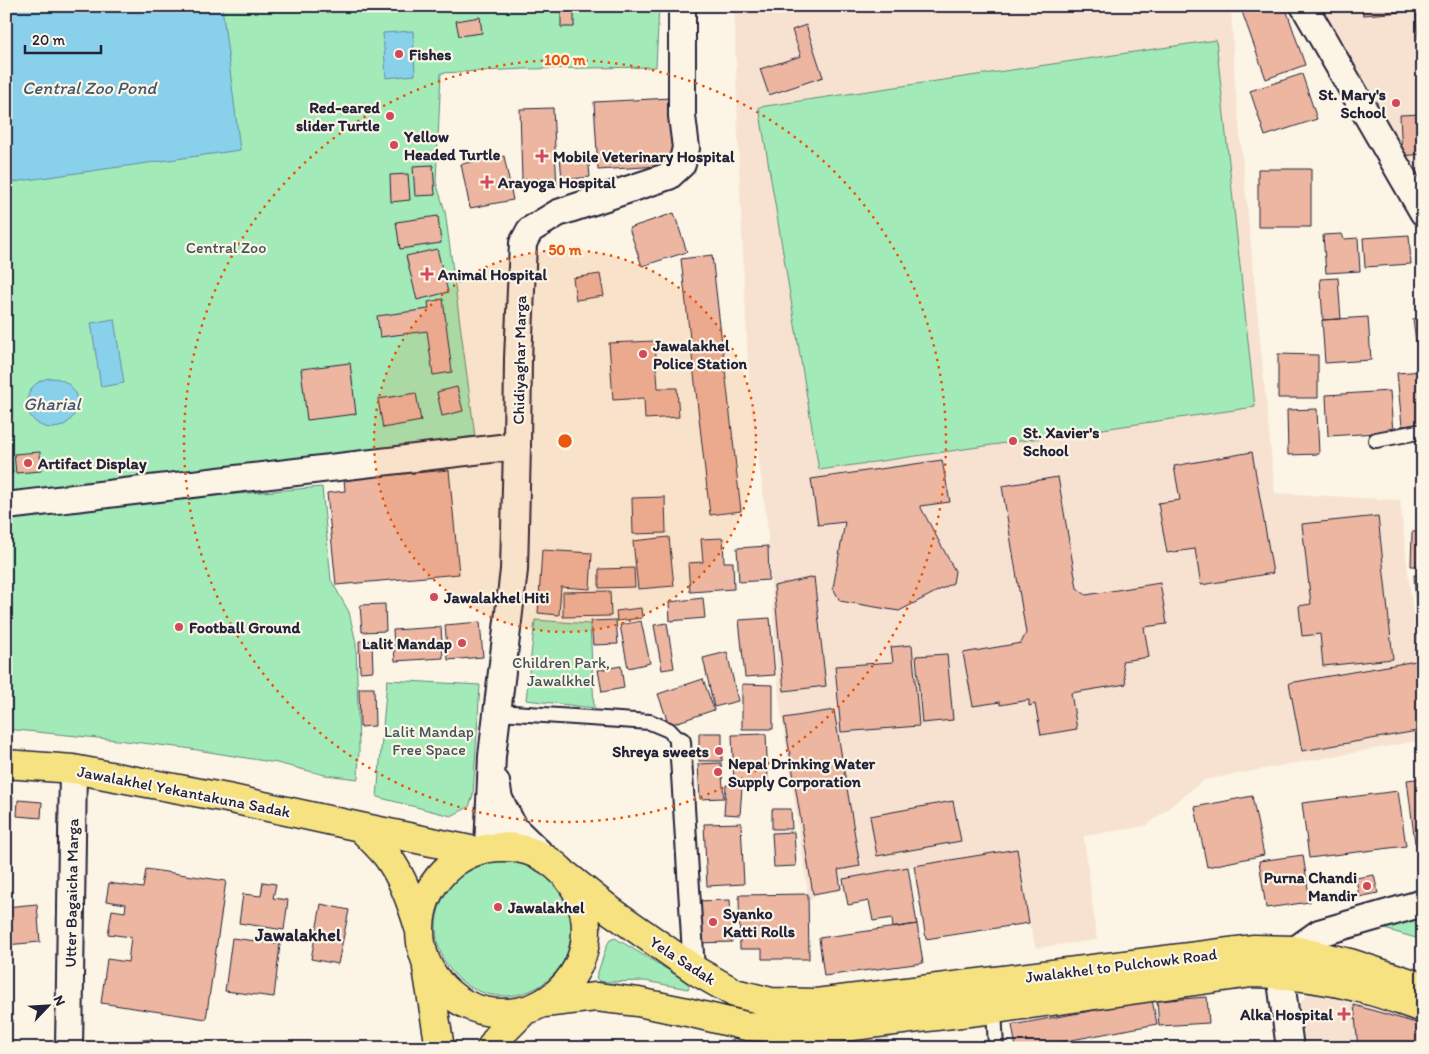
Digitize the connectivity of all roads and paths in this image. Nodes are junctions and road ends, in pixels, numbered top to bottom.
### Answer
1 (682, 6) edge
2 (1304, 6) edge
3 (1423, 212) edge
4 (1423, 431) edge
5 (1376, 440) dead end
6 (517, 446) junction
7 (6, 506) edge
8 (497, 712) junction
9 (680, 742) joint
10 (492, 756) junction
11 (6, 764) edge
12 (74, 769) junction
13 (360, 828) junction
14 (481, 849) junction
15 (543, 856) junction
16 (567, 876) junction
17 (1423, 903) edge
18 (419, 931) junction
19 (1295, 950) junction
20 (426, 962) junction
21 (694, 970) junction
22 (1280, 974) junction
23 (1423, 987) edge
24 (816, 1004) joint
25 (534, 1007) junction
26 (1423, 1008) edge
27 (994, 1009) junction
28 (801, 1038) edge
29 (69, 1048) edge
30 (440, 1048) edge
31 (491, 1048) edge
32 (996, 1048) edge
33 (1290, 1048) edge

1 - 6 street, Chidiyaghar Marga
2 - 3 street
4 - 5 lane
6 - 7 street
6 - 8 street, Chidiyaghar Marga
8 - 9 lane
8 - 10 street, Chidiyaghar Marga
9 - 21 street
10 - 14 street, Chidiyaghar Marga
10 - 15 street, Chidiyaghar Marga
11 - 12 main road, Jawalakhel Yekantakuna Sadak
12 - 13 main road, Jawalakhel Yekantakuna Sadak
12 - 29 street, Utter Bagaicha Marga
13 - 14 main road, Jawalakhel Yekantakuna Sadak
13 - 18 main road
14 - 15 main road
14 - 18 main road
15 - 16 main road
16 - 21 main road, Yela Sadak
16 - 25 main road
17 - 19 street
18 - 20 main road
19 - 22 street
19 - 23 main road, Jwalakhel to Pulchowk Road
19 - 24 main road, Jwalakhel to Pulchowk Road
20 - 25 main road
20 - 30 main road
21 - 24 main road, Yela Sadak
22 - 26 main road
22 - 27 main road
22 - 33 street
25 - 28 main road
25 - 31 main road
27 - 28 main road
27 - 32 lane

